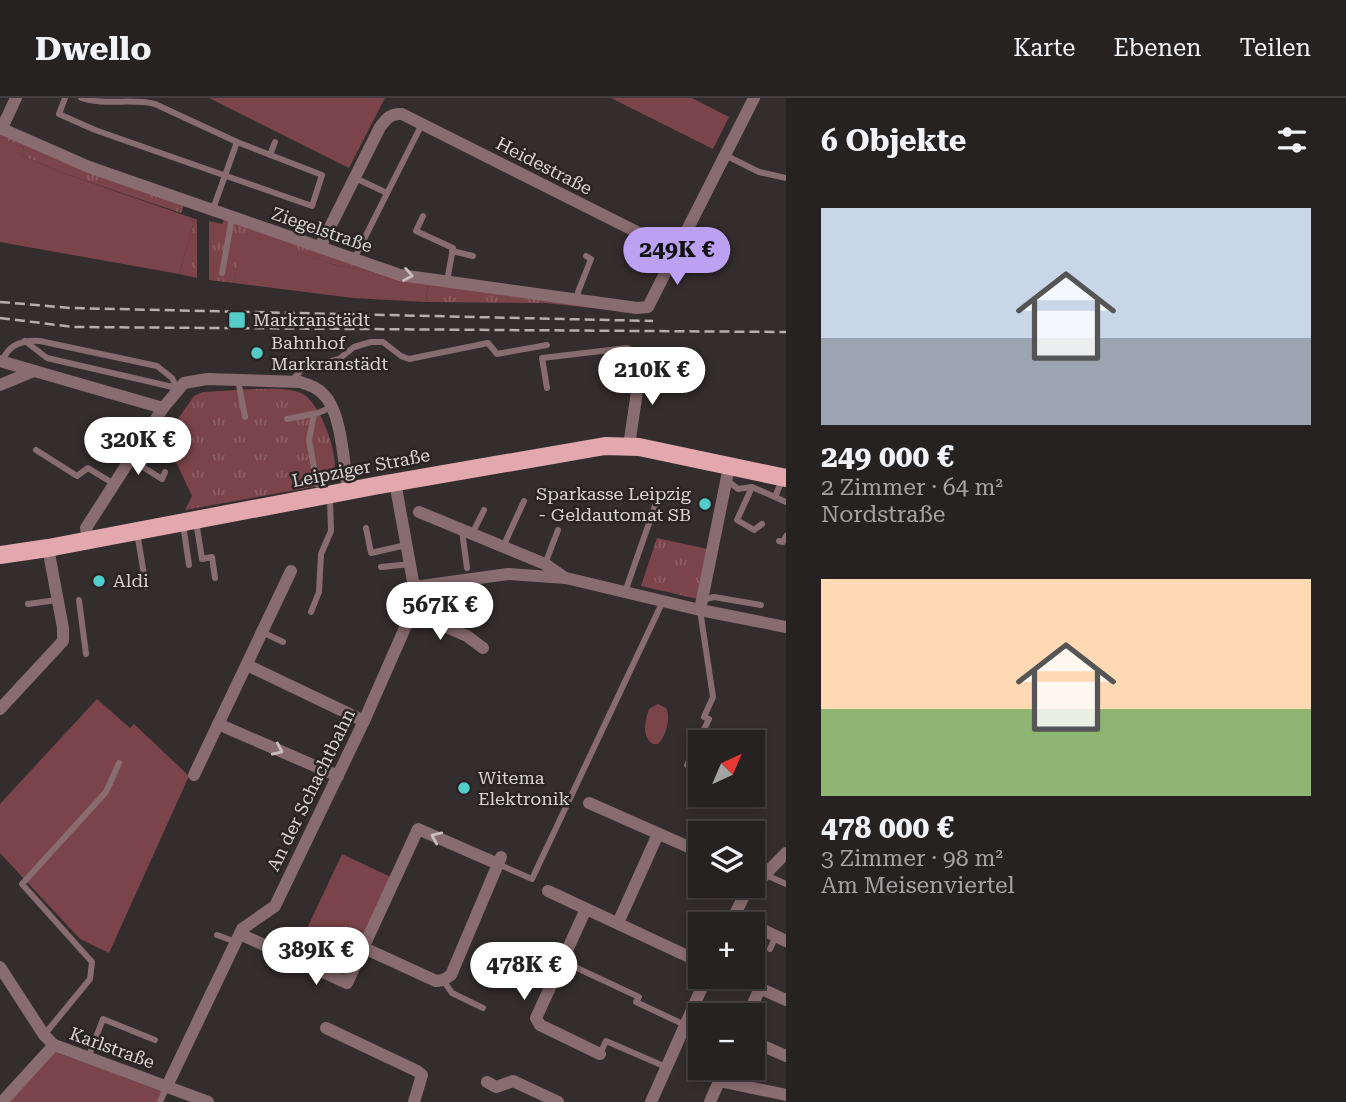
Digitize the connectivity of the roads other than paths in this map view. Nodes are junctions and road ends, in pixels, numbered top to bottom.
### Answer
1 (16, 98) edge
2 (65, 98) edge
3 (81, 98) edge
4 (754, 98) edge
5 (422, 124) junction
6 (1, 128) edge
7 (237, 142) junction
8 (275, 142) dead end
9 (270, 155) junction
10 (725, 155) junction
11 (225, 176) junction
12 (355, 178) junction
13 (786, 178) edge
14 (387, 193) junction
15 (213, 211) junction
16 (423, 216) dead end
17 (232, 218) junction
18 (320, 247) junction
19 (452, 251) junction
20 (677, 252) junction
21 (473, 256) dead end
22 (586, 256) dead end
23 (354, 259) junction
24 (222, 273) dead end
25 (447, 281) junction
26 (577, 298) junction
27 (25, 341) junction
28 (547, 345) dead end
29 (1, 362) edge
30 (640, 364) joint
31 (34, 370) junction
32 (238, 380) junction
33 (291, 382) junction
34 (0, 386) edge
35 (177, 388) junction
36 (547, 388) dead end
37 (333, 407) junction
38 (163, 408) junction
39 (314, 414) junction
40 (245, 417) dead end
41 (287, 419) dead end
42 (629, 446) junction
43 (36, 450) dead end
44 (130, 459) junction
45 (166, 472) dead end
46 (728, 473) junction
47 (784, 478) edge
48 (395, 482) junction
49 (114, 484) junction
50 (752, 488) junction
51 (324, 489) junction
52 (348, 491) junction
53 (775, 497) junction
54 (524, 501) dead end
55 (786, 502) edge
56 (655, 506) dead end
57 (484, 510) dead end
58 (419, 512) dead end
59 (189, 521) junction
60 (762, 524) dead end
61 (366, 528) dead end
62 (136, 530) junction
63 (558, 530) dead end
64 (467, 531) junction
65 (786, 536) edge
66 (88, 540) junction
67 (779, 541) dead end
68 (408, 544) junction
69 (503, 547) junction
70 (48, 548) junction
71 (0, 555) edge
72 (411, 564) junction
73 (545, 564) junction
74 (189, 565) dead end
75 (381, 567) dead end
76 (467, 568) dead end
77 (291, 571) dead end
78 (215, 578) dead end
79 (566, 578) junction
80 (146, 587) dead end
81 (414, 587) junction
82 (625, 592) junction
83 (57, 600) junction
84 (79, 600) dead end
85 (663, 601) junction
86 (28, 604) dead end
87 (701, 605) junction
88 (761, 605) dead end
89 (310, 611) dead end
90 (412, 612) junction
91 (786, 627) edge
92 (262, 632) junction
93 (283, 642) dead end
94 (483, 648) dead end
95 (86, 654) dead end
96 (247, 665) junction
97 (0, 709) edge
98 (364, 721) junction
99 (218, 724) junction
100 (119, 763) dead end
101 (687, 765) dead end
102 (194, 775) dead end
103 (338, 776) junction
104 (593, 801) dead end
105 (658, 834) junction
106 (688, 847) edge
107 (786, 853) edge
108 (500, 860) junction
109 (765, 873) edge
110 (765, 880) edge
111 (786, 884) edge
112 (548, 891) dead end
113 (586, 909) junction
114 (618, 923) junction
115 (765, 931) edge
116 (218, 935) dead end
117 (238, 938) junction
118 (781, 939) edge
119 (364, 948) junction
120 (770, 949) dead end
121 (688, 956) edge
122 (562, 961) junction
123 (0, 968) edge
124 (443, 980) junction
125 (701, 989) edge
126 (762, 989) edge
127 (786, 1000) edge
128 (484, 1008) dead end
129 (109, 1010) dead end
130 (104, 1020) junction
131 (685, 1025) junction
132 (326, 1028) dead end
133 (44, 1035) junction
134 (155, 1040) dead end
135 (54, 1045) junction
136 (765, 1047) edge
137 (600, 1054) joint
138 (786, 1056) edge
139 (88, 1058) junction
140 (666, 1067) junction
141 (719, 1081) joint
142 (487, 1082) dead end
143 (167, 1086) junction
144 (786, 1095) edge
145 (2, 1099) edge
146 (160, 1102) edge
147 (208, 1102) edge
148 (414, 1102) edge
149 (558, 1102) edge
150 (650, 1102) edge
151 (709, 1102) edge

1 - 6 street
2 - 11 lane
3 - 7 lane
4 - 10 street
5 - 12 street, Heidestraße
5 - 14 lane
5 - 20 street, Heidestraße
6 - 15 street, Ziegelstraße
7 - 9 lane
7 - 11 lane
8 - 9 lane
9 - 11 lane
10 - 13 lane
10 - 20 street
11 - 15 lane
12 - 14 lane
12 - 18 street
14 - 23 lane
15 - 17 street, Ziegelstraße
16 - 19 lane
17 - 18 street, Ziegelstraße
17 - 24 lane
18 - 23 street, Ziegelstraße
19 - 21 lane
19 - 25 lane
20 - 26 street, Ziegelstraße
22 - 26 lane
23 -> 25 street, Ziegelstraße
25 - 26 street, Ziegelstraße
27 - 29 lane
27 - 35 lane
27 - 35 lane
28 - 33 lane
29 - 31 street
30 - 36 lane
30 - 42 street
31 - 34 street
31 - 38 street
32 - 33 street
32 - 35 street
32 - 40 lane
33 - 37 street
35 - 38 street
37 - 39 lane
37 - 52 street
38 - 44 street
39 - 41 lane
39 - 51 lane
42 - 46 main road, Leipziger Straße
42 - 48 main road, Leipziger Straße
43 - 49 lane
44 - 45 lane
44 - 49 street
46 - 47 main road, Leipziger Straße
46 - 50 lane
46 - 87 street
47 - 53 lane
48 - 52 main road, Leipziger Straße
48 - 68 street, An der Schachtbahn
49 - 66 street
50 - 53 lane
50 - 60 lane
51 - 52 main road, Leipziger Straße
51 - 59 main road, Leipziger Straße
51 - 89 lane
53 - 55 lane
54 - 69 lane
56 - 82 lane
57 - 64 lane
58 - 64 street
59 - 62 main road, Leipziger Straße
59 - 74 lane
59 - 78 lane
61 - 68 lane
62 - 66 main road, Leipziger Straße
62 - 80 lane
63 - 73 lane
64 - 69 street
64 - 76 lane
65 - 67 lane
66 - 70 main road, Leipziger Straße
68 - 72 street, An der Schachtbahn
69 - 73 street
70 - 71 main road, Leipziger Straße
70 - 83 street
72 - 75 lane
72 - 81 street, An der Schachtbahn
73 - 79 street
77 - 92 street
79 - 81 street
79 - 82 street
81 - 90 street, An der Schachtbahn
82 - 85 street
83 - 86 lane
83 - 97 street
84 - 95 lane
85 - 87 street
85 - 108 lane
87 - 88 lane
87 - 91 street
87 - 101 lane
90 - 94 street
90 - 98 street, An der Schachtbahn
92 - 93 lane
92 - 96 street
96 - 98 street
96 - 99 street
98 - 103 street, An der Schachtbahn
99 - 102 street
99 -> 103 street
100 - 133 lane
103 - 117 street, An der Schachtbahn
104 - 105 street
105 - 106 street
105 - 114 street
107 - 109 street
108 -> 119 street
108 - 124 street
110 - 111 lane
112 - 113 street
113 - 114 street
113 - 122 street
114 - 121 street
115 - 118 street
116 - 117 lane
117 - 119 street
117 - 143 street, An der Schachtbahn
118 - 120 lane
119 - 124 street
122 - 131 lane
122 - 137 street
123 - 133 street, Karlstraße
124 - 128 lane
125 - 131 street
126 - 127 street
129 - 130 lane
130 - 134 lane
130 - 139 lane
131 - 140 street
132 - 148 street
133 - 135 street, Karlstraße
135 - 139 street, Karlstraße
135 - 145 street
136 - 138 street
137 - 140 lane
139 - 143 street, Karlstraße
140 - 150 street
141 - 144 street
141 - 151 street
142 - 149 street
143 - 146 lane
143 - 147 street, Karlstraße

